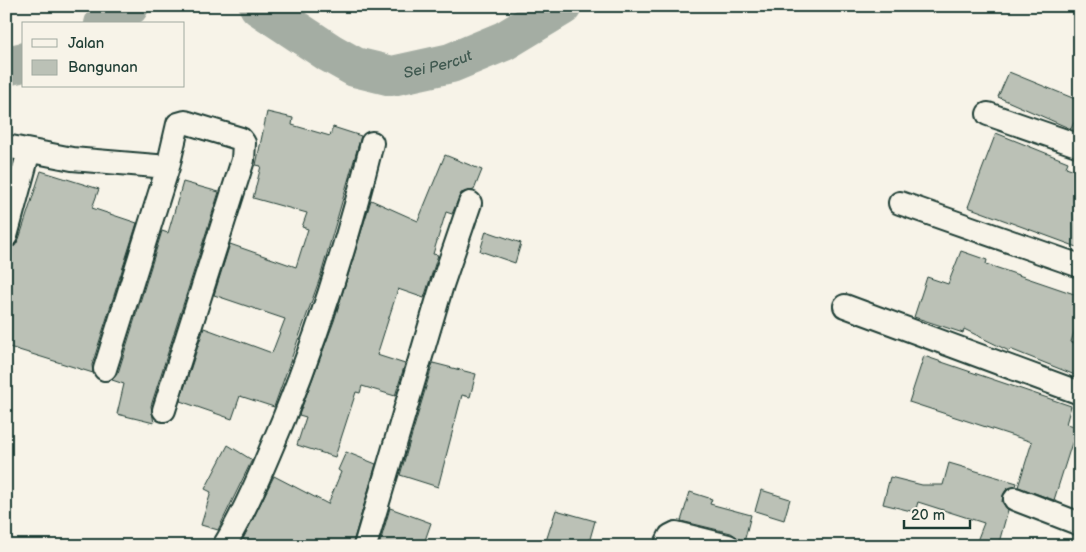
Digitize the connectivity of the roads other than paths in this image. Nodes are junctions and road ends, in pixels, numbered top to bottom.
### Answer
1 (988, 114) dead end
2 (372, 144) dead end
3 (6, 146) edge
4 (1080, 146) edge
5 (29, 151) junction
6 (168, 167) junction
7 (470, 203) dead end
8 (900, 203) dead end
9 (6, 236) edge
10 (1080, 266) edge
11 (845, 306) dead end
12 (105, 369) dead end
13 (1080, 393) edge
14 (164, 410) dead end
15 (1014, 499) dead end
16 (1080, 524) edge
17 (224, 546) edge
18 (365, 546) edge
19 (665, 546) edge
20 (728, 546) edge

1 - 4 street
2 - 17 street
3 - 5 street
5 - 6 street
5 - 9 street
6 - 12 street
6 - 14 street
7 - 18 street
8 - 10 street
11 - 13 street
15 - 16 street
19 - 20 street

